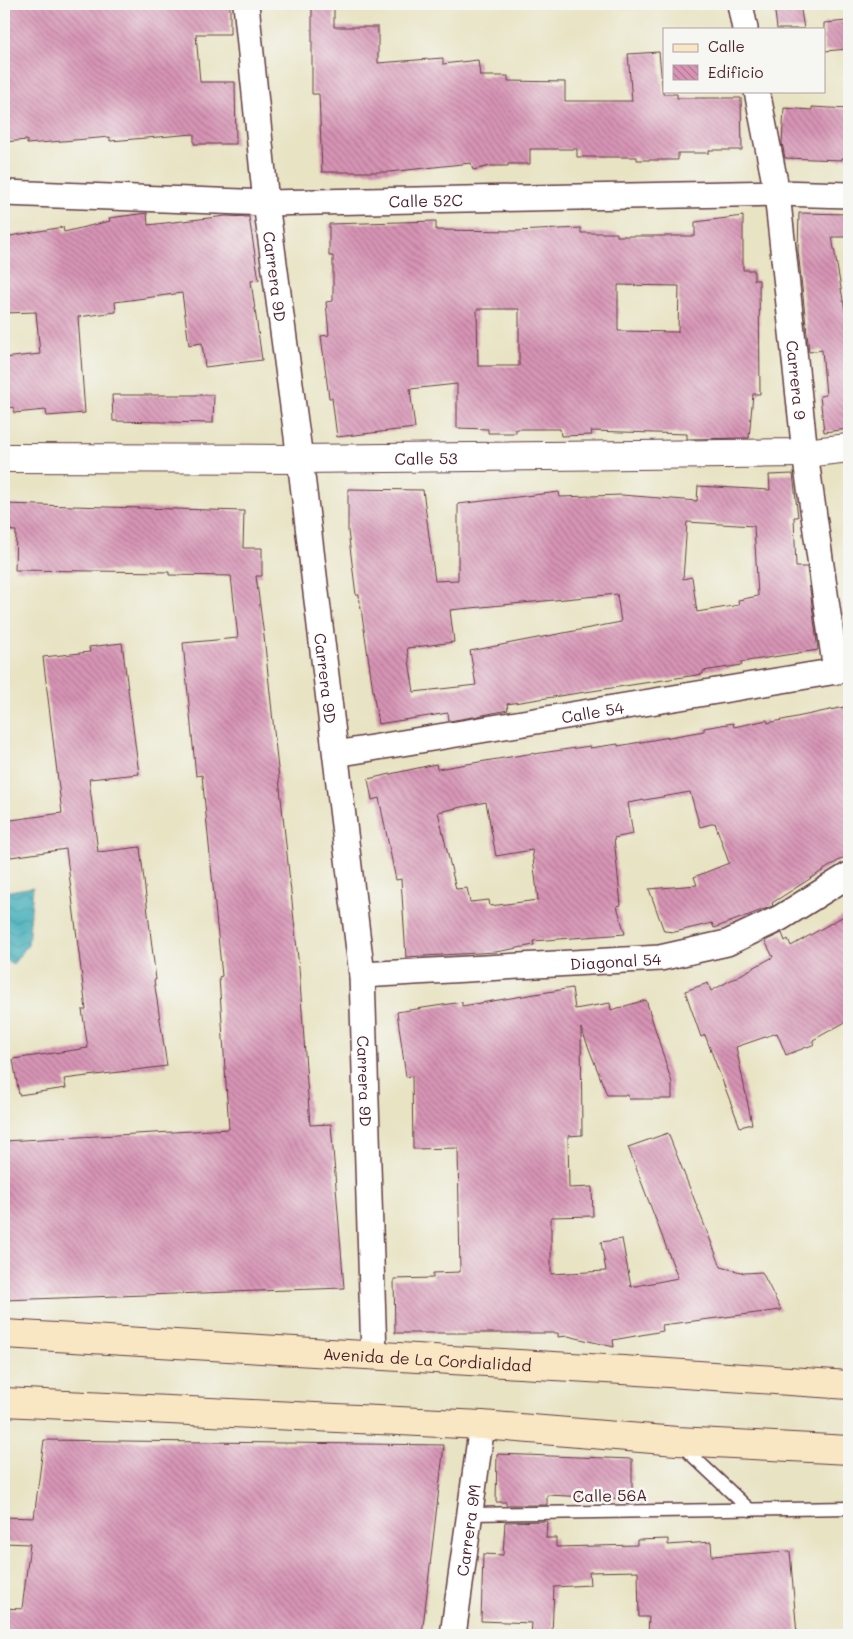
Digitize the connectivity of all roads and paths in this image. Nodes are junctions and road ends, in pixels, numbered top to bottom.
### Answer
1 (246, 4) edge
2 (740, 4) edge
3 (745, 28) edge
4 (757, 92) edge
5 (4, 192) edge
6 (777, 193) junction
7 (849, 196) edge
8 (266, 203) junction
9 (849, 448) edge
10 (806, 453) junction
11 (4, 458) edge
12 (300, 459) junction
13 (843, 670) edge
14 (336, 754) junction
15 (849, 875) edge
16 (362, 974) junction
17 (4, 1334) edge
18 (374, 1355) junction
19 (849, 1385) edge
20 (4, 1402) edge
21 (482, 1425) junction
22 (677, 1441) junction
23 (849, 1450) edge
24 (849, 1508) edge
25 (750, 1510) junction
26 (471, 1514) junction
27 (453, 1635) edge

1 - 8 street, Carrera 9D
2 - 3 street
4 - 6 street, Carrera 9
5 - 8 street, Calle 52C
6 - 7 street, Calle 52C
6 - 8 street, Calle 52C
6 - 10 street, Carrera 9
8 - 12 street, Carrera 9D
9 - 10 street, Calle 53
10 - 12 street, Calle 53
10 - 13 street, Carrera 9
11 - 12 street, Calle 53
12 - 14 street, Carrera 9D
13 - 14 street, Calle 54
14 - 16 street, Carrera 9D
15 - 16 street, Diagonal 54
16 - 18 street, Carrera 9D
17 - 18 main road, Avenida de La Cordialidad
18 - 19 main road, Avenida de La Cordialidad
20 - 21 main road
21 - 22 main road
21 - 26 street, Carrera 9M
22 - 23 main road
22 - 25 lane
24 - 25 lane, Calle 56A
25 - 26 lane, Calle 56A
26 - 27 street, Carrera 9M

